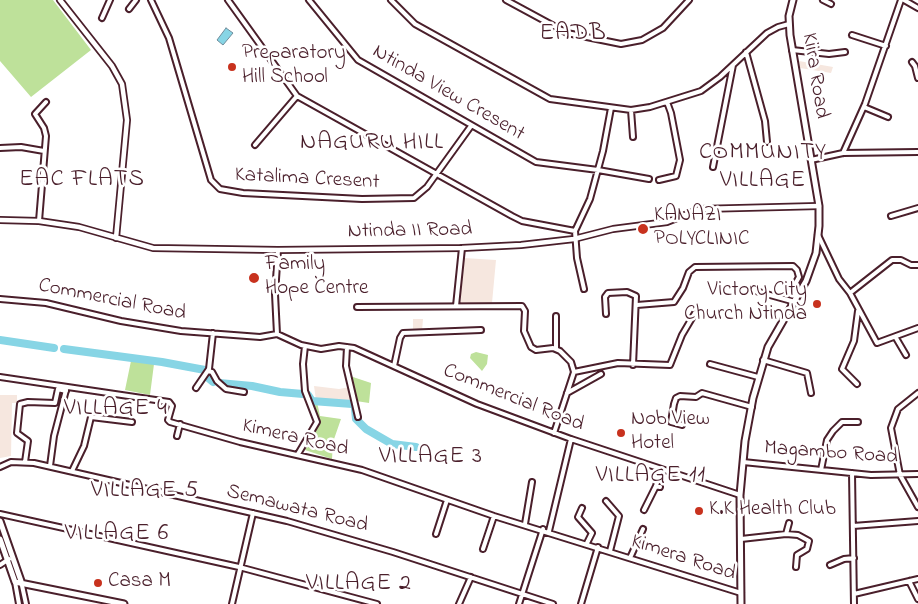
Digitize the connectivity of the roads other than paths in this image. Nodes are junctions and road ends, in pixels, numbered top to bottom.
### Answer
1 (60, 0) edge
2 (110, 0) edge
3 (136, 0) edge
4 (152, 0) edge
5 (228, 0) edge
6 (309, 0) edge
7 (392, 0) edge
8 (508, 0) edge
9 (689, 0) edge
10 (793, 0) edge
11 (823, 0) edge
12 (903, 0) edge
13 (831, 4) dead end
14 (918, 8) edge
15 (129, 9) dead end
16 (102, 18) dead end
17 (788, 24) junction
18 (852, 35) dead end
19 (886, 46) junction
20 (792, 50) junction
21 (746, 52) junction
22 (845, 52) dead end
23 (912, 62) dead end
24 (733, 65) junction
25 (918, 78) edge
26 (296, 96) junction
27 (46, 102) dead end
28 (667, 102) junction
29 (864, 107) junction
30 (611, 108) junction
31 (631, 110) junction
32 (888, 117) dead end
33 (471, 126) junction
34 (633, 136) dead end
35 (767, 142) dead end
36 (255, 145) dead end
37 (0, 148) edge
38 (44, 151) junction
39 (918, 152) edge
40 (843, 153) junction
41 (811, 160) junction
42 (713, 167) dead end
43 (598, 170) junction
44 (436, 173) junction
45 (649, 179) dead end
46 (659, 180) dead end
47 (819, 206) junction
48 (918, 208) edge
49 (891, 216) dead end
50 (0, 220) edge
51 (39, 221) junction
52 (575, 231) junction
53 (818, 235) junction
54 (116, 238) junction
55 (574, 239) junction
56 (462, 248) junction
57 (278, 250) junction
58 (918, 265) edge
59 (584, 289) dead end
60 (752, 290) dead end
61 (850, 293) junction
62 (0, 299) edge
63 (795, 301) junction
64 (636, 305) junction
65 (456, 306) junction
66 (357, 307) dead end
67 (858, 311) junction
68 (606, 314) dead end
69 (695, 314) dead end
70 (556, 316) dead end
71 (918, 328) edge
72 (481, 330) dead end
73 (213, 333) junction
74 (277, 334) junction
75 (896, 338) junction
76 (305, 346) junction
77 (347, 347) junction
78 (556, 349) junction
79 (906, 355) dead end
80 (763, 360) junction
81 (710, 364) dead end
82 (633, 365) junction
83 (394, 366) junction
84 (208, 371) junction
85 (574, 372) junction
86 (601, 374) dead end
87 (0, 377) edge
88 (758, 377) junction
89 (857, 384) dead end
90 (67, 385) junction
91 (196, 388) dead end
92 (66, 391) junction
93 (244, 392) dead end
94 (567, 393) junction
95 (811, 393) dead end
96 (918, 393) edge
97 (752, 407) junction
98 (358, 417) dead end
99 (132, 422) dead end
100 (858, 422) dead end
101 (180, 424) junction
102 (682, 425) dead end
103 (554, 434) junction
104 (176, 436) dead end
105 (572, 440) junction
106 (298, 454) junction
107 (25, 462) junction
108 (743, 462) junction
109 (50, 466) junction
110 (0, 467) edge
111 (661, 470) junction
112 (821, 470) junction
113 (72, 471) junction
114 (852, 473) junction
115 (918, 474) edge
116 (900, 475) junction
117 (532, 482) dead end
118 (740, 495) junction
119 (447, 500) junction
120 (606, 501) dead end
121 (918, 507) edge
122 (582, 508) dead end
123 (644, 510) dead end
124 (252, 513) junction
125 (0, 514) edge
126 (494, 516) junction
127 (0, 521) edge
128 (918, 521) edge
129 (789, 523) dead end
130 (525, 524) junction
131 (853, 526) junction
132 (543, 529) junction
133 (643, 529) dead end
134 (549, 531) junction
135 (436, 534) dead end
136 (786, 534) junction
137 (0, 539) edge
138 (741, 539) junction
139 (588, 543) junction
140 (598, 547) junction
141 (483, 549) dead end
142 (610, 551) junction
143 (13, 557) junction
144 (630, 558) junction
145 (854, 558) junction
146 (7, 560) junction
147 (830, 565) dead end
148 (0, 566) edge
149 (796, 566) dead end
150 (239, 567) junction
151 (471, 577) junction
152 (918, 579) edge
153 (21, 581) junction
154 (909, 581) junction
155 (15, 582) junction
156 (742, 593) junction
157 (522, 594) junction
158 (854, 594) junction
159 (918, 599) edge
160 (19, 604) edge
161 (26, 604) edge
162 (124, 604) edge
163 (232, 604) edge
164 (377, 604) edge
165 (459, 604) edge
166 (519, 604) edge
167 (553, 604) edge
168 (581, 604) edge
169 (741, 604) edge
170 (854, 604) edge

1 - 54 street
2 - 16 street
3 - 15 street
4 - 44 street, Katalima Cresent
5 - 26 street
6 - 33 street, Ntinda View Cresent
7 - 30 street
8 - 9 street
10 - 17 main road, Kiira Road
11 - 13 street
12 - 14 street
12 - 19 street
17 - 20 main road, Kiira Road
17 - 21 street
18 - 19 street
19 - 29 street
20 - 22 street
20 - 41 main road, Kiira Road
21 - 24 street
21 - 35 street
23 - 25 street
24 - 28 street
24 - 42 street
26 - 36 street
26 - 44 street
27 - 38 street
28 - 31 street
28 - 46 street
29 - 32 street
29 - 40 street
30 - 31 street
30 - 43 street
31 - 34 street
33 - 43 street, Ntinda View Cresent
33 - 44 street, Katalima Cresent
37 - 38 street
38 - 51 street
39 - 40 street
40 - 41 street
41 - 47 main road, Kiira Road
43 - 45 street, Ntinda View Cresent
43 - 52 street
44 - 52 street
47 - 53 main road, Kiira Road
47 - 55 street, Ntinda II Road
48 - 49 street
50 - 51 street, Ntinda II Road
51 - 54 street, Ntinda II Road
52 - 55 street
53 - 61 street
53 - 63 main road, Kiira Road
54 - 57 street, Ntinda II Road
55 - 56 street, Ntinda II Road
55 - 59 street
56 - 57 street, Ntinda II Road
56 - 65 street
57 - 74 street
58 - 61 street
60 - 63 street
61 - 67 street
62 - 73 street, Commercial Road
63 - 64 street
63 - 80 main road, Kiira Road
64 - 68 street
64 - 82 street
65 - 66 street
65 - 78 street
67 - 75 street
67 - 89 street
69 - 82 street
70 - 78 street
71 - 75 street
72 - 83 street
73 - 74 street, Commercial Road
73 - 84 street
74 - 76 street, Commercial Road
75 - 79 street
76 - 77 street, Commercial Road
76 - 106 street
77 - 83 street, Commercial Road
77 - 98 street
78 - 85 street
80 - 88 main road, Kiira Road
80 - 95 street
81 - 88 street
82 - 85 street
83 - 103 street, Commercial Road
84 - 91 street
84 - 93 street
85 - 94 street
86 - 94 street
87 - 90 street
88 - 97 main road, Kiira Road
90 - 92 street
90 - 101 street
92 - 107 street
92 - 109 street
94 - 103 street
96 - 116 street
97 - 102 street
97 - 108 main road, Kiira Road
99 - 113 street
100 - 112 street
101 - 104 street
101 - 106 street, Kimera Road
103 - 105 street, Commercial Road
105 - 111 street, Commercial Road
105 - 134 street
106 - 119 street, Kimera Road
107 - 109 street, Semawata Road
107 - 110 street, Semawata Road
108 - 112 street, Magambo Road
108 - 118 main road, Kiira Road
109 - 113 street, Semawata Road
111 - 118 street, Commercial Road
111 - 123 street
112 - 114 street, Magambo Road
113 - 124 street, Semawata Road
114 - 116 street, Magambo Road
114 - 131 street
115 - 116 street, Magambo Road
116 - 121 street
117 - 130 street
118 - 138 main road, Kiira Road
119 - 126 street, Kimera Road
119 - 135 street
120 - 142 street
122 - 139 street
124 - 150 street
124 - 151 street, Semawata Road
125 - 150 street
126 - 130 street, Kimera Road
126 - 141 street
127 - 143 main road
128 - 131 street
129 - 136 street
130 - 132 street, Kimera Road
131 - 145 street
132 - 134 street, Kimera Road
132 - 157 street
133 - 144 street
134 - 139 street, Kimera Road
136 - 138 street
136 - 149 street
137 - 146 main road
138 - 156 main road, Kiira Road
139 - 140 street, Kimera Road
140 - 142 street, Kimera Road
140 - 168 street
142 - 144 street, Kimera Road
143 - 146 street
143 - 153 main road
144 - 156 street, Kimera Road
145 - 147 street
145 - 158 street
146 - 148 street
146 - 155 main road
150 - 163 street
150 - 164 street
151 - 157 street, Semawata Road
151 - 165 street
152 - 154 street
153 - 155 main road
153 - 161 street
153 - 162 main road
154 - 158 street
154 - 159 street
155 - 160 street
156 - 169 main road, Kiira Road
157 - 166 street
157 - 167 street, Semawata Road
158 - 170 street

